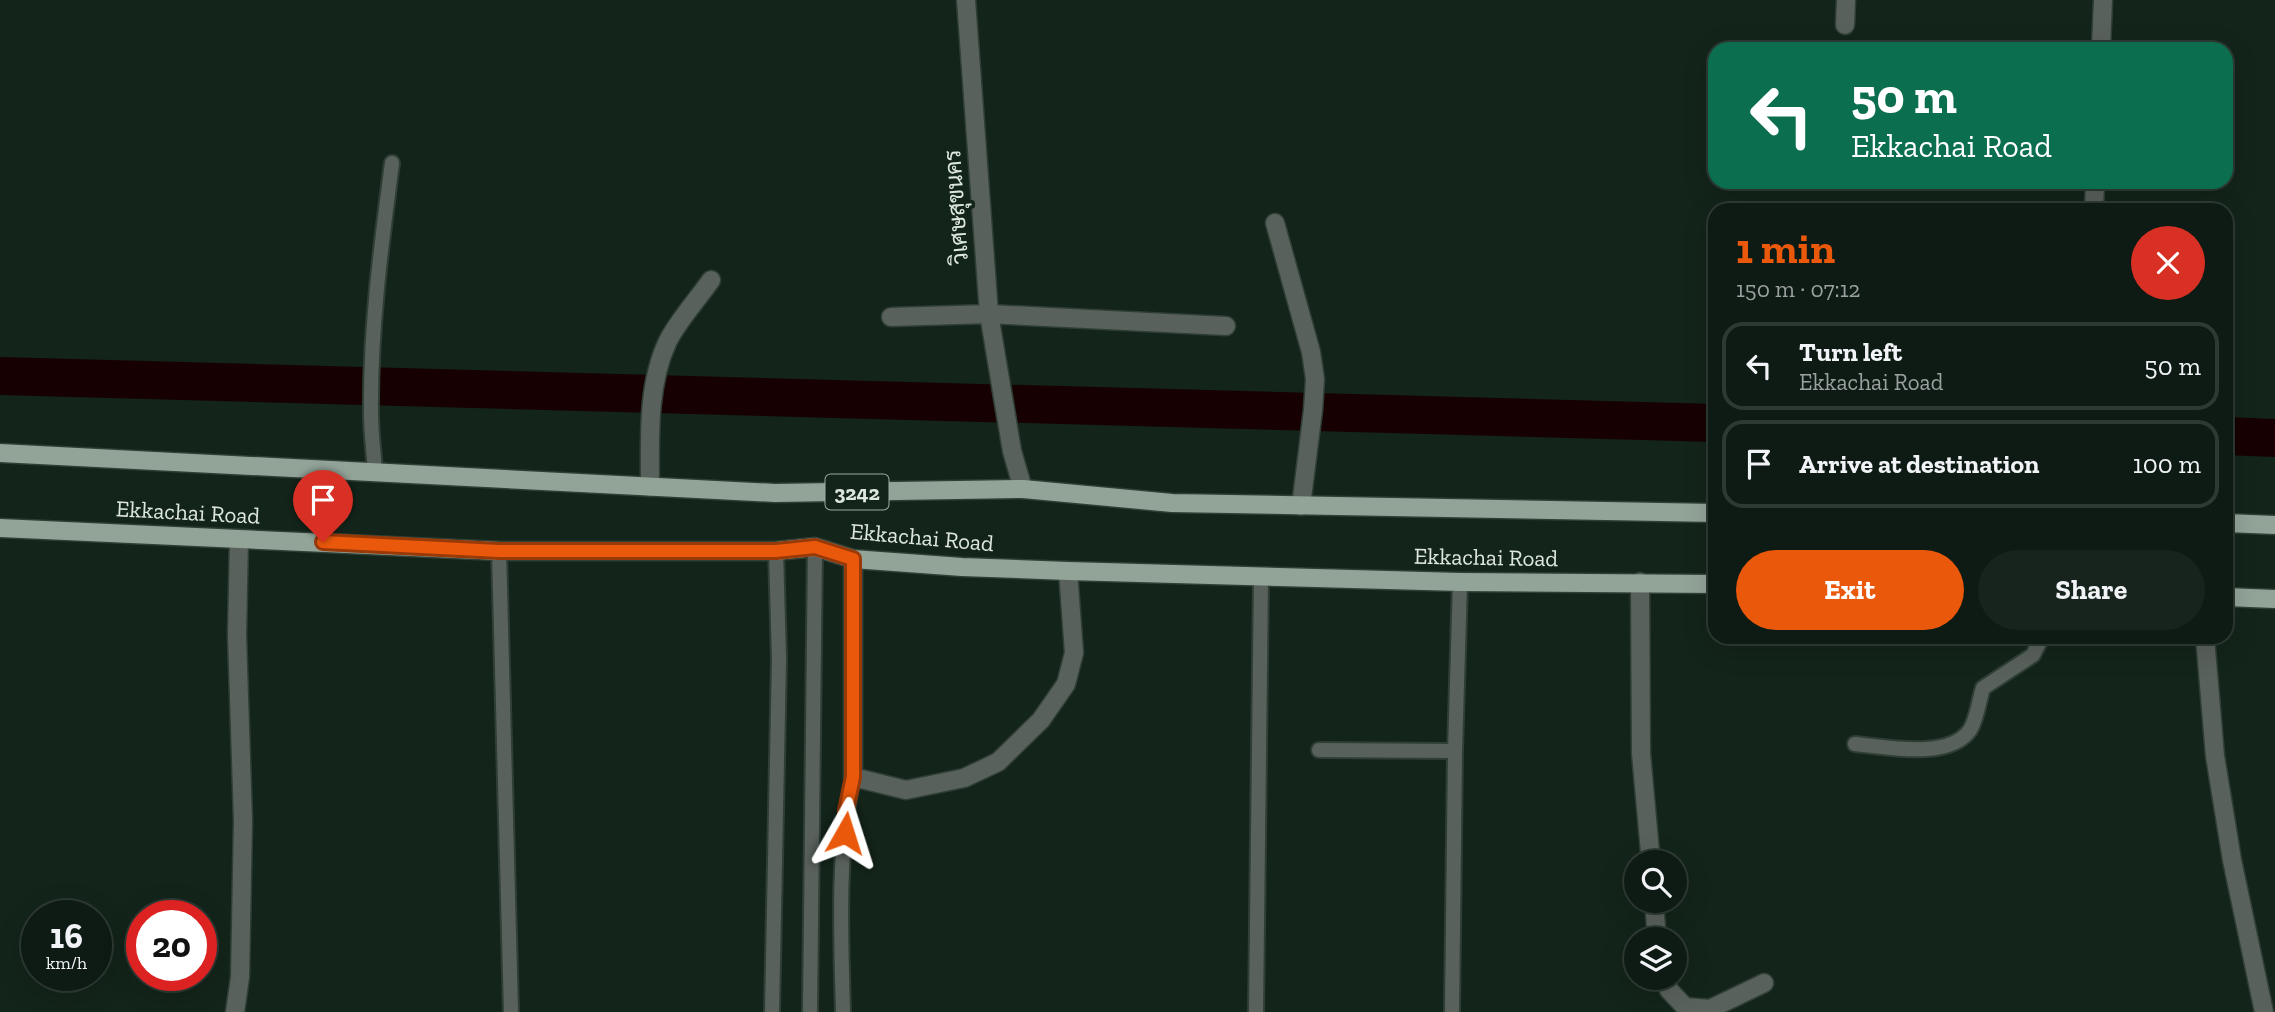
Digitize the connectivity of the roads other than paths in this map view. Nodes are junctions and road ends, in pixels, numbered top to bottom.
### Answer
1 (966, 0) edge
2 (1846, 0) edge
3 (2103, 0) edge
4 (1845, 25) dead end
5 (2101, 42) edge
6 (392, 163) dead end
7 (1275, 223) dead end
8 (711, 281) dead end
9 (989, 314) junction
10 (891, 317) dead end
11 (1226, 326) dead end
12 (0, 453) edge
13 (375, 473) junction
14 (650, 487) junction
15 (1023, 489) junction
16 (1301, 506) junction
17 (1708, 513) edge
18 (2233, 523) edge
19 (2275, 525) edge
20 (0, 528) edge
21 (239, 539) junction
22 (815, 547) junction
23 (499, 551) junction
24 (776, 551) junction
25 (853, 559) junction
26 (1068, 571) junction
27 (1261, 577) junction
28 (1460, 582) junction
29 (1640, 582) junction
30 (1708, 584) edge
31 (2233, 597) edge
32 (2275, 599) edge
33 (2038, 644) edge
34 (2206, 644) edge
35 (1855, 744) dead end
36 (1318, 750) dead end
37 (1455, 751) junction
38 (853, 777) junction
39 (1650, 850) edge
40 (1764, 983) dead end
41 (1669, 990) edge
42 (235, 1012) edge
43 (511, 1012) edge
44 (772, 1012) edge
45 (810, 1012) edge
46 (843, 1012) edge
47 (1255, 1012) edge
48 (1452, 1012) edge
49 (2264, 1012) edge

1 - 9 street, วิเศษสุขนคร
2 - 4 street
3 - 5 street
6 - 13 lane
7 - 16 street
8 - 14 street
9 - 10 street
9 - 11 street
9 - 15 street, วิเศษสุขนคร
12 - 13 main road, Ekkachai Road / 3242
13 - 14 main road, Ekkachai Road / 3242
14 - 15 main road, Ekkachai Road / 3242
15 - 16 main road, Ekkachai Road / 3242
16 - 17 main road, Ekkachai Road / 3242
18 - 19 main road
20 - 21 main road, Ekkachai Road
21 - 23 main road, Ekkachai Road
21 - 42 street
22 - 24 main road, Ekkachai Road
22 - 25 main road, Ekkachai Road
22 - 45 lane
23 - 24 main road, Ekkachai Road
23 - 43 lane
24 - 44 lane
25 - 26 main road, Ekkachai Road
25 - 38 street
26 - 27 main road, Ekkachai Road
26 - 38 street
27 - 28 main road, Ekkachai Road
27 - 47 lane
28 - 29 main road, Ekkachai Road
28 - 37 lane
29 - 30 main road, Ekkachai Road
29 - 39 street
31 - 32 main road
33 - 35 lane
34 - 49 street
36 - 37 lane
37 - 48 lane
38 - 46 lane
40 - 41 street

